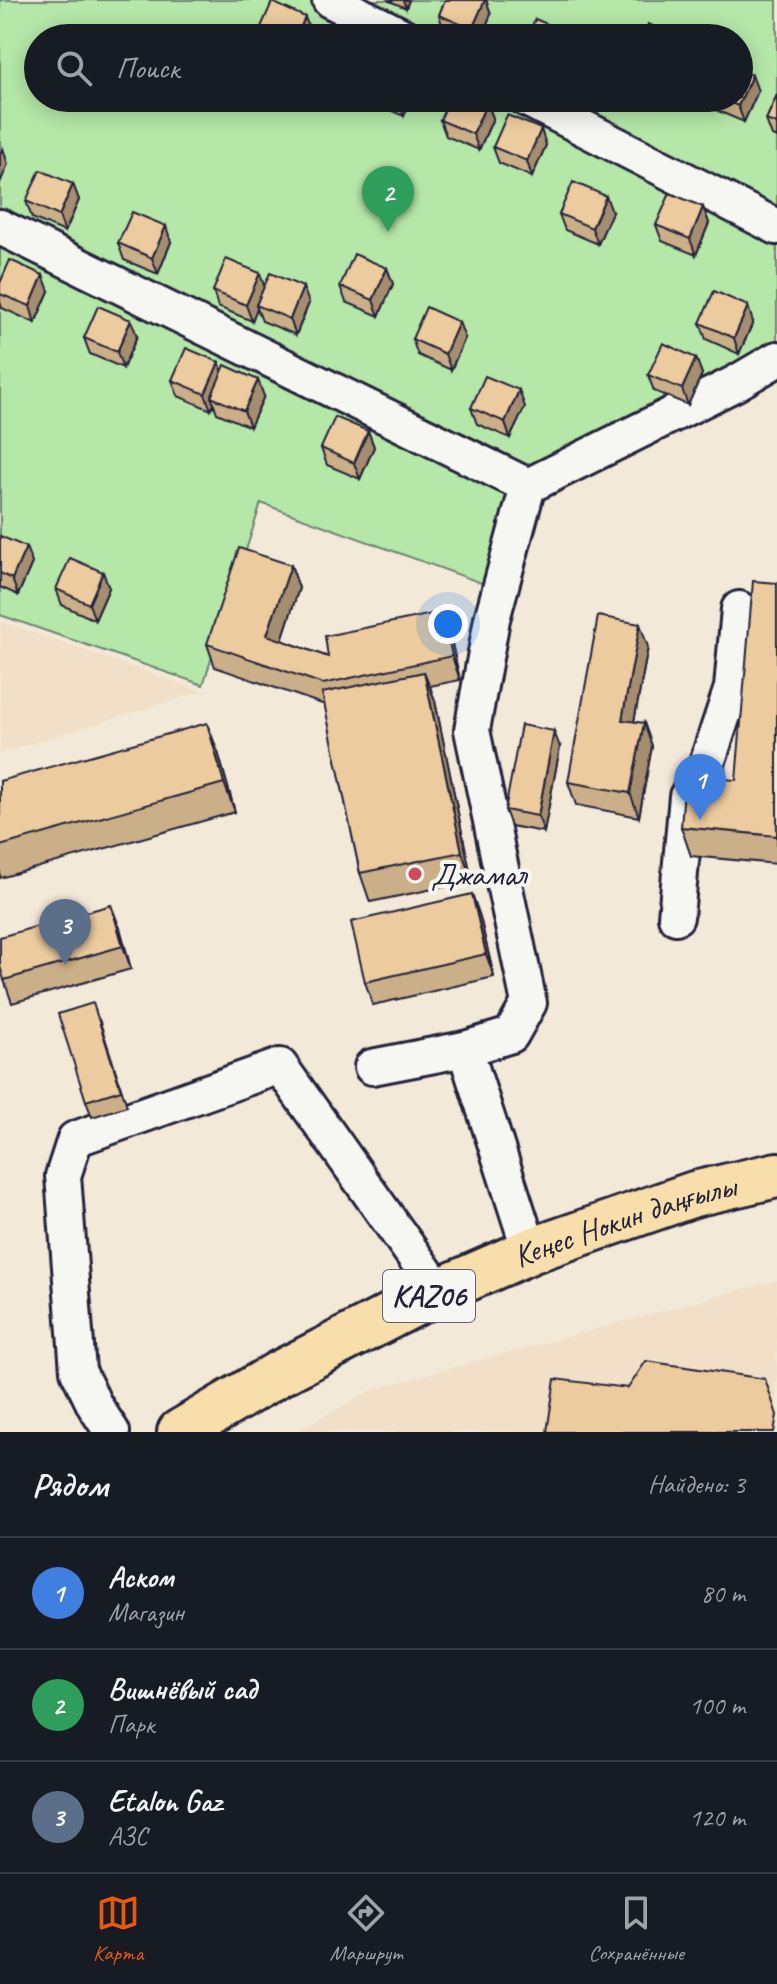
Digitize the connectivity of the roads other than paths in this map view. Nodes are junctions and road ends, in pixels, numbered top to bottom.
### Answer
1 (330, 0) edge
2 (378, 24) edge
3 (552, 112) edge
4 (0, 227) edge
5 (777, 227) edge
6 (777, 359) edge
7 (528, 486) junction
8 (739, 609) dead end
9 (676, 917) dead end
10 (465, 1049) junction
11 (372, 1067) dead end
12 (777, 1175) edge
13 (530, 1251) junction
14 (439, 1291) junction
15 (112, 1432) edge
16 (180, 1432) edge

1 - 2 lane
3 - 5 lane
4 - 7 lane
6 - 7 lane
7 - 10 lane
8 - 9 lane
10 - 11 lane
10 - 13 lane
12 - 13 highway, Кеңес Нокин даңғылы / KАZ06
13 - 14 highway, Кеңес Нокин даңғылы / KАZ06
14 - 15 lane
14 - 16 highway, Кеңес Нокин даңғылы / KАZ06

